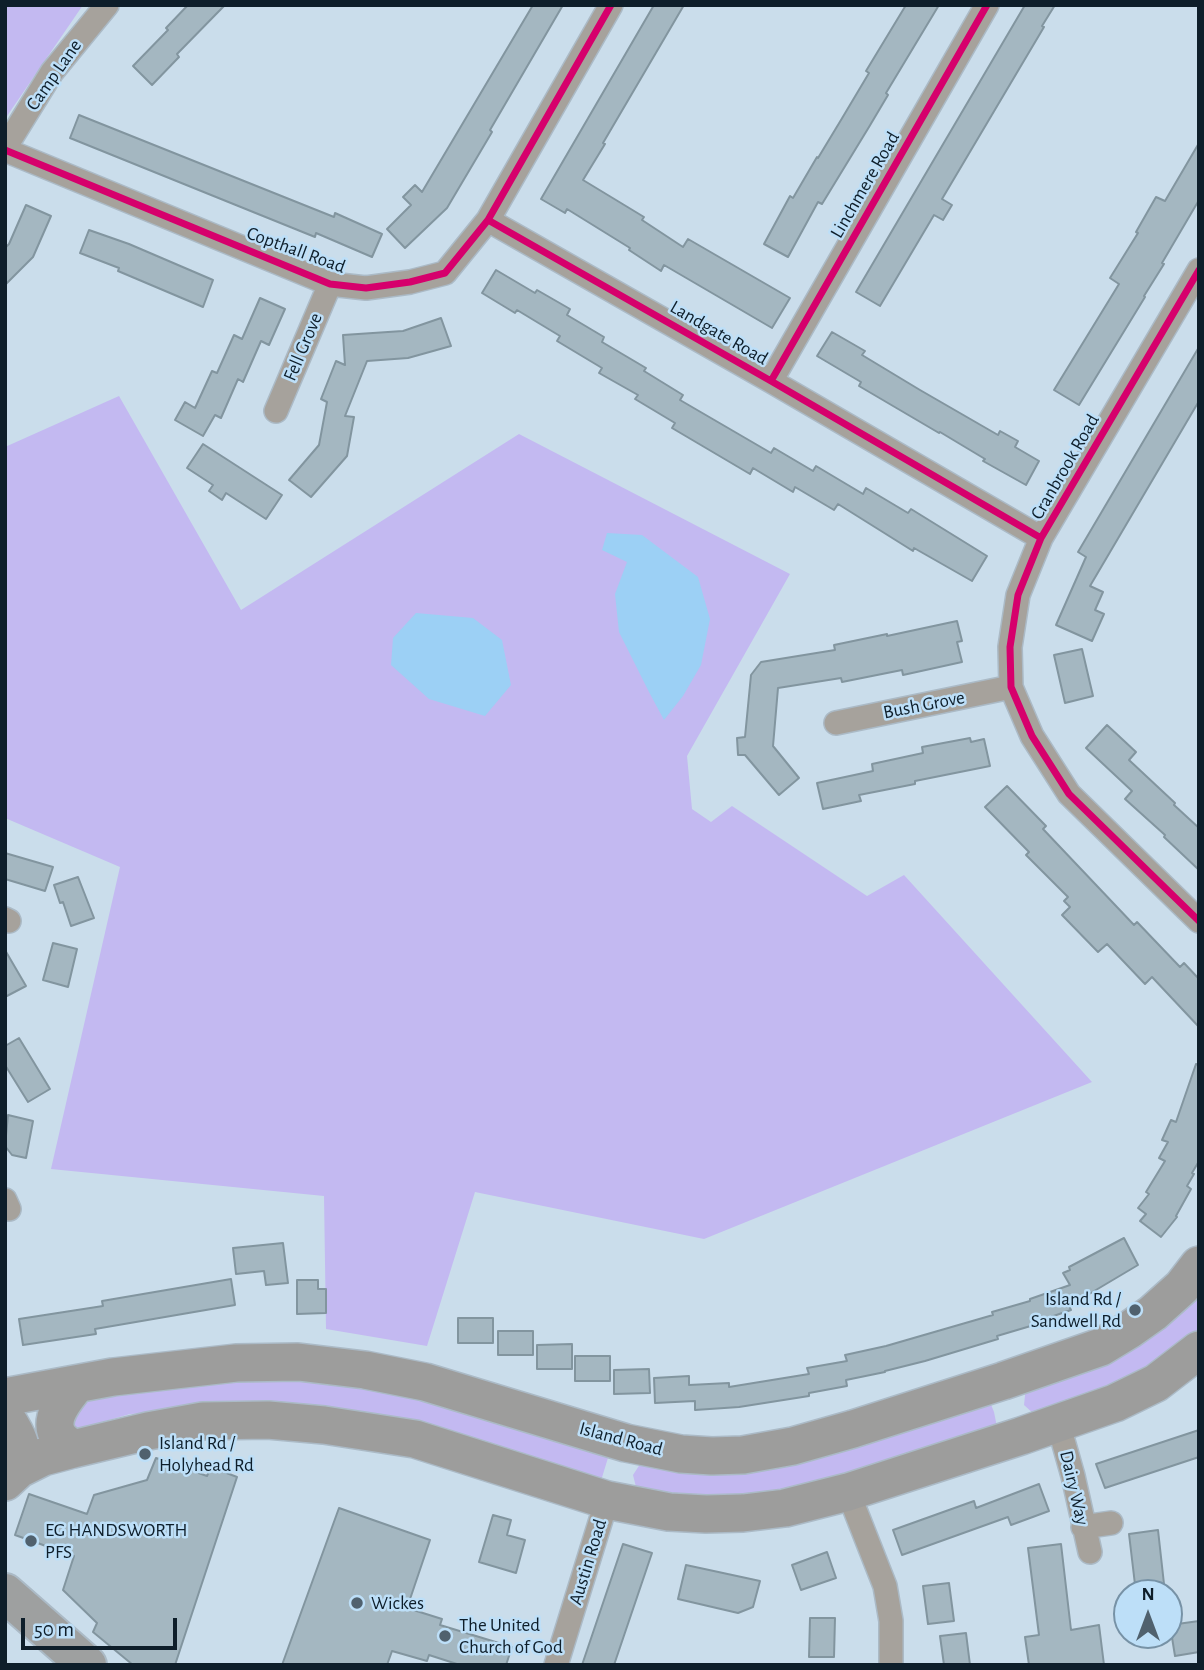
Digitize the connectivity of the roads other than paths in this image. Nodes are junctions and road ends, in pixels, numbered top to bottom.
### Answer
1 (107, 5) edge
2 (611, 5) edge
3 (987, 5) edge
4 (5, 149) edge
5 (488, 220) junction
6 (1199, 270) edge
7 (330, 284) junction
8 (771, 380) junction
9 (276, 411) dead end
10 (1041, 538) junction
11 (1012, 687) junction
12 (836, 723) dead end
13 (1199, 921) edge
14 (1199, 1265) edge
15 (1199, 1350) edge
16 (1003, 1381) junction
17 (76, 1385) junction
18 (5, 1396) edge
19 (5, 1416) edge
20 (1058, 1423) junction
21 (1021, 1436) junction
22 (626, 1443) junction
23 (73, 1449) junction
24 (12, 1476) edge
25 (848, 1492) junction
26 (607, 1500) junction
27 (1111, 1523) dead end
28 (1083, 1527) junction
29 (1090, 1552) dead end
30 (5, 1592) edge
31 (87, 1665) edge
32 (556, 1665) edge
33 (891, 1665) edge

1 - 4 street, Camp Lane
2 - 5 street, Copthall Road
3 - 8 street, Linchmere Road
4 - 7 street, Copthall Road
5 - 7 street, Copthall Road
5 - 8 street, Landgate Road
6 - 10 street, Cranbrook Road
7 - 9 street, Fell Grove
8 - 10 street, Landgate Road
10 - 11 street, Cranbrook Road
11 - 12 street, Bush Grove
11 - 13 street, Cranbrook Road
14 - 16 main road, Island Road
15 - 20 main road
16 - 21 main road
16 - 22 main road, Island Road
17 - 18 main road, Island Road
17 - 22 main road, Island Road
17 - 23 main road
19 - 24 main road
20 - 21 main road
20 - 28 street, Dairy Way
21 - 25 main road
22 - 26 main road
23 - 24 main road
23 - 26 main road
25 - 26 main road
25 - 33 street
26 - 32 street, Austin Road
27 - 28 street
28 - 29 street, Dairy Way
30 - 31 highway

